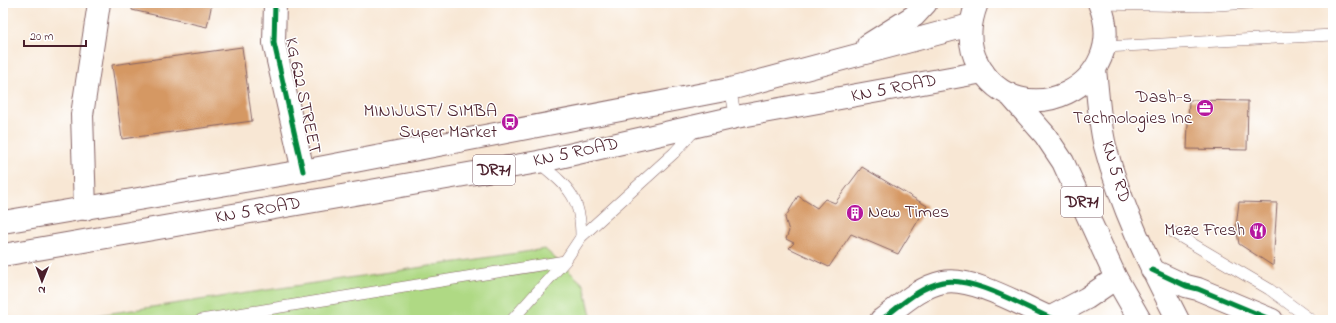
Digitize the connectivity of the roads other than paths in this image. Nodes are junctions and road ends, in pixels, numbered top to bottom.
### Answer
1 (99, 3) edge
2 (275, 3) edge
3 (926, 3) edge
4 (977, 3) edge
5 (1100, 3) edge
6 (1250, 3) edge
7 (970, 25) junction
8 (1333, 35) edge
9 (1105, 47) junction
10 (842, 60) junction
11 (1094, 70) junction
12 (983, 72) junction
13 (730, 89) junction
14 (1009, 94) junction
15 (736, 117) junction
16 (698, 127) junction
17 (538, 162) junction
18 (303, 171) junction
19 (85, 209) junction
20 (3, 222) edge
21 (1174, 234) dead end
22 (581, 237) junction
23 (3, 255) edge
24 (565, 261) junction
25 (1152, 270) junction
26 (1116, 278) junction
27 (1052, 319) edge
28 (200, 320) edge
29 (512, 320) edge
30 (881, 320) edge
31 (1140, 320) edge
32 (1178, 320) edge
33 (1272, 320) edge
34 (1311, 320) edge

1 - 19 main road
2 - 18 main road, KG 622 STREET
3 - 10 main road
4 - 7 main road, DR71
5 - 6 lane
5 - 9 main road, DR71
7 - 10 main road, KN 5 ROAD / DR71
7 - 12 main road, DR71
8 - 9 lane
9 - 11 main road, DR71
10 - 13 main road, KN 5 ROAD / DR71
11 - 14 main road, DR71
11 - 25 main road, KN 5 RD / DR71
12 - 14 main road, DR71
12 - 15 main road, KN 5 ROAD / DR71
13 - 15 lane
13 - 18 main road, KN 5 ROAD / DR71
14 - 26 main road, DR71
15 - 16 main road, KN 5 ROAD / DR71
16 - 17 main road, KN 5 ROAD / DR71
16 - 22 lane
17 - 22 lane
17 - 23 main road, KN 5 ROAD / DR71
18 - 19 main road, KN 5 ROAD / DR71
19 - 20 main road, KN 5 ROAD / DR71
21 - 34 lane
22 - 24 lane
24 - 28 lane
24 - 29 lane
25 - 32 main road, DR71
25 - 33 main road
26 - 27 main road
26 - 31 main road, DR71
27 - 30 main road

